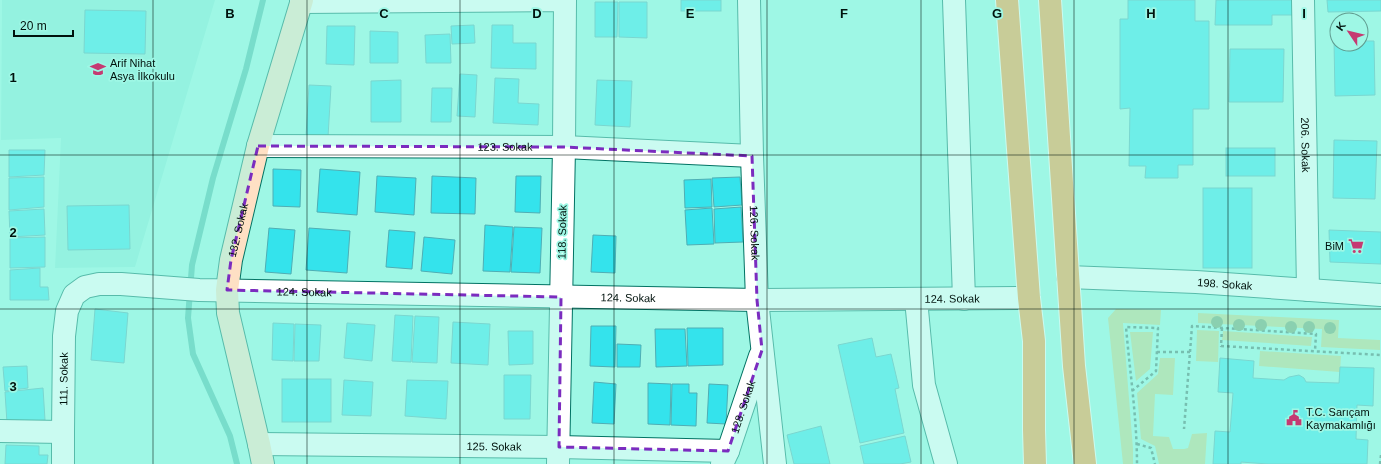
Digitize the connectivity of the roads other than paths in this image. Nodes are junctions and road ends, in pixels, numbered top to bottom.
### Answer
1 (566, 0) edge
2 (749, 0) edge
3 (954, 0) edge
4 (1007, 0) edge
5 (1050, 0) edge
6 (1303, 0) edge
7 (302, 1) edge
8 (413, 1) edge
9 (258, 146) junction
10 (564, 146) junction
11 (752, 156) junction
12 (1068, 277) junction
13 (227, 290) junction
14 (1308, 290) junction
15 (74, 295) joint
16 (1381, 295) edge
17 (561, 296) junction
18 (1029, 298) junction
19 (916, 299) junction
20 (964, 299) junction
21 (757, 300) junction
22 (762, 350) junction
23 (0, 431) edge
24 (62, 432) junction
25 (261, 454) edge
26 (558, 456) edge
27 (725, 458) edge
28 (63, 464) edge
29 (775, 464) edge
30 (946, 464) edge
31 (1035, 464) edge
32 (1085, 464) edge

1 - 8 street
1 - 10 street, 118. Sokak
2 - 11 street, 126. Sokak
3 - 20 street
4 - 18 highway
5 - 12 highway
6 - 14 street, 206. Sokak
7 - 8 street
7 - 9 main road, 132. Sokak
9 - 10 street, 123. Sokak
9 - 13 main road, 132. Sokak
10 - 11 street, 123. Sokak
10 - 17 street, 118. Sokak
11 - 21 street, 126. Sokak
12 - 14 street, 198. Sokak
12 - 32 highway
13 - 15 street, 124. Sokak
13 - 17 street, 124. Sokak
13 - 25 main road, 132. Sokak
14 - 16 street, 198. Sokak
15 - 24 street, 111. Sokak
17 - 21 street, 124. Sokak
17 - 26 street, 118. Sokak
18 - 20 street, 124. Sokak
18 - 31 highway
19 - 20 street, 124. Sokak
19 - 21 street, 124. Sokak
19 - 30 street
21 - 22 street, 126. Sokak
22 - 27 street, 128. Sokak
22 - 29 street, 126. Sokak
23 - 24 street
24 - 28 street, 111. Sokak
25 - 26 street, 125. Sokak
26 - 27 street, 125. Sokak

